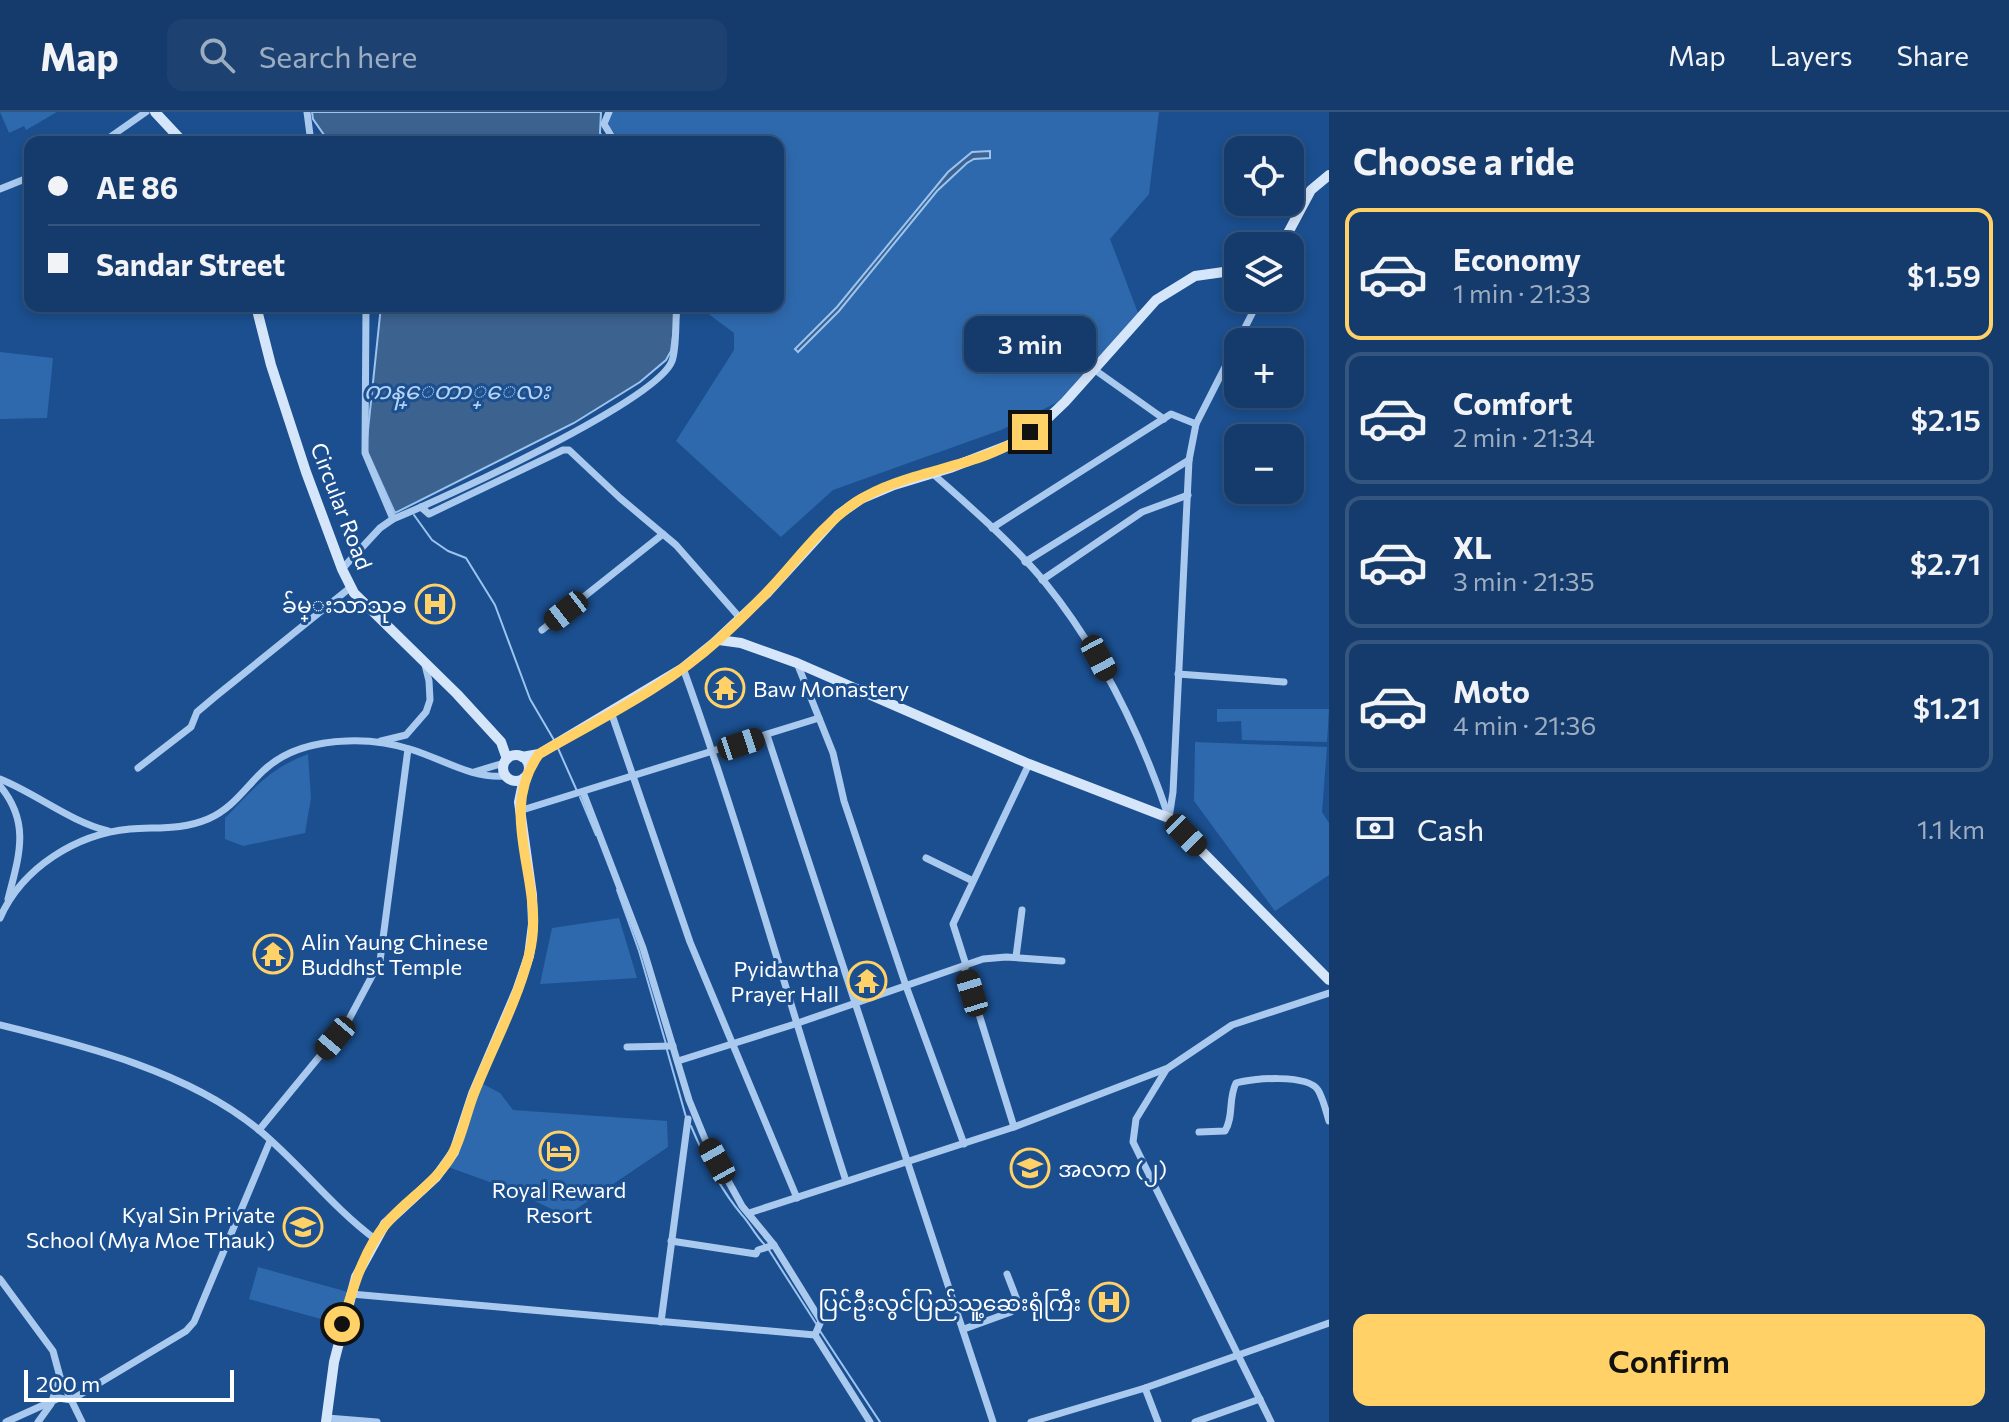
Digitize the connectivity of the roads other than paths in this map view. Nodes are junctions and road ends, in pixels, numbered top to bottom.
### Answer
1 (146, 112) edge
2 (155, 112) edge
3 (307, 112) edge
4 (609, 112) edge
5 (112, 136) edge
6 (177, 136) edge
7 (311, 136) edge
8 (611, 136) edge
9 (1329, 175) edge
10 (24, 179) edge
11 (0, 189) edge
12 (1288, 232) edge
13 (1224, 272) edge
14 (258, 312) edge
15 (366, 312) edge
16 (676, 312) edge
17 (1253, 312) edge
18 (1095, 370) junction
19 (1164, 419) junction
20 (1196, 424) junction
21 (1189, 460) junction
22 (932, 473) junction
23 (1188, 495) junction
24 (421, 507) junction
25 (393, 519) junction
26 (992, 528) junction
27 (663, 534) junction
28 (1025, 562) junction
29 (342, 569) junction
30 (1042, 580) junction
31 (351, 587) junction
32 (740, 618) junction
33 (542, 630) dead end
34 (719, 640) junction
35 (741, 643) junction
36 (424, 663) junction
37 (797, 663) junction
38 (683, 668) junction
39 (1178, 674) junction
40 (1284, 682) dead end
41 (611, 712) junction
42 (819, 718) junction
43 (767, 735) junction
44 (381, 741) junction
45 (501, 742) junction
46 (408, 749) junction
47 (714, 752) junction
48 (539, 754) junction
49 (520, 756) junction
50 (506, 761) junction
51 (1029, 764) junction
52 (138, 768) dead end
53 (474, 772) junction
54 (526, 773) junction
55 (634, 776) junction
56 (508, 778) junction
57 (0, 779) edge
58 (0, 786) edge
59 (579, 793) junction
60 (519, 807) junction
61 (1169, 818) junction
62 (110, 832) junction
63 (926, 858) dead end
64 (973, 881) junction
65 (7, 901) junction
66 (1022, 910) dead end
67 (0, 918) edge
68 (1016, 957) junction
69 (1062, 961) dead end
70 (965, 966) junction
71 (1329, 980) edge
72 (906, 986) junction
73 (1329, 993) edge
74 (856, 1003) junction
75 (795, 1024) junction
76 (0, 1025) edge
77 (733, 1045) junction
78 (672, 1046) junction
79 (627, 1047) dead end
80 (678, 1061) junction
81 (1168, 1068) junction
82 (688, 1119) dead end
83 (1329, 1121) edge
84 (1014, 1127) junction
85 (259, 1130) junction
86 (1199, 1132) dead end
87 (270, 1141) junction
88 (964, 1144) junction
89 (908, 1163) junction
90 (846, 1181) junction
91 (797, 1198) junction
92 (749, 1213) junction
93 (375, 1239) junction
94 (671, 1241) junction
95 (770, 1247) junction
96 (1007, 1274) dead end
97 (0, 1279) edge
98 (351, 1294) junction
99 (661, 1322) junction
100 (1329, 1323) edge
101 (964, 1329) junction
102 (817, 1331) junction
103 (1238, 1356) junction
104 (60, 1377) junction
105 (1145, 1388) junction
106 (1260, 1399) junction
107 (71, 1400) junction
108 (51, 1404) junction
109 (326, 1420) edge
110 (7, 1422) edge
111 (38, 1422) edge
112 (82, 1422) edge
113 (377, 1422) edge
114 (870, 1422) edge
115 (993, 1422) edge
116 (1031, 1422) edge
117 (1158, 1422) edge
118 (1195, 1422) edge
119 (1271, 1422) edge

1 - 5 street
2 - 6 street
3 - 7 street
4 - 8 street
9 - 12 street
10 - 11 street
13 - 18 street
14 - 29 street, Circular Road
15 - 25 street
16 - 24 street
17 - 20 street
18 - 19 street
18 - 22 street
19 - 20 street
19 - 26 street
20 - 21 street
21 - 23 street
21 - 28 street
22 - 26 street
22 - 32 street
23 - 30 street
23 - 39 street
24 - 25 street
24 - 27 street
25 - 29 street
26 - 28 street
27 - 32 street
27 - 33 street
28 - 30 street
29 - 31 street, Circular Road
30 - 61 street
31 - 36 street, Circular Road
31 - 52 street
32 - 34 street
32 - 35 street
34 - 35 street
34 - 38 street
35 - 37 street
36 - 44 street
36 - 45 street, Circular Road
37 - 42 street
37 - 51 street
38 - 41 street
38 - 47 street
39 - 40 street
39 - 61 street
41 - 48 street
41 - 55 street
42 - 43 street
42 - 72 street
43 - 47 street
43 - 74 street
44 - 46 street
44 - 62 street
45 - 49 street
45 - 50 street, Circular Road
46 - 53 street
46 - 85 street
47 - 55 street
47 - 75 street
48 - 49 street
48 - 54 street
49 - 50 street
49 - 54 street
50 - 53 street
50 - 56 street
51 - 61 street
51 - 64 street
53 - 56 street
54 - 56 street
54 - 60 street
55 - 59 street
55 - 77 street
56 - 60 street
57 - 62 street
58 - 65 street
59 - 60 street
59 - 78 street
60 - 93 street
61 - 71 street
62 - 65 street
63 - 64 street
64 - 70 street
65 - 67 street
66 - 68 street
68 - 69 street
68 - 70 street
70 - 72 street
70 - 84 street
72 - 74 street
72 - 88 street
73 - 81 street
74 - 75 street
74 - 89 street
75 - 77 street
75 - 90 street
76 - 85 street
77 - 80 street
77 - 91 street
78 - 79 street
78 - 80 street
80 - 92 street
81 - 84 street
81 - 103 street
82 - 94 street
83 - 86 street
84 - 88 street
85 - 87 street
87 - 93 street
87 - 107 street
88 - 89 street
89 - 90 street
89 - 101 street
90 - 91 street
91 - 92 street
92 - 95 street
93 - 98 street
94 - 95 street
94 - 99 street
95 - 102 street
96 - 101 street
97 - 104 street
98 - 99 street
98 - 109 street
99 - 102 street
100 - 103 street
101 - 115 street
102 - 114 street
103 - 105 street
103 - 106 street
104 - 107 street
104 - 108 street
105 - 116 street
105 - 117 street
106 - 118 street
106 - 119 street
107 - 108 street
107 - 112 street
108 - 110 street
108 - 111 street
109 - 113 street

